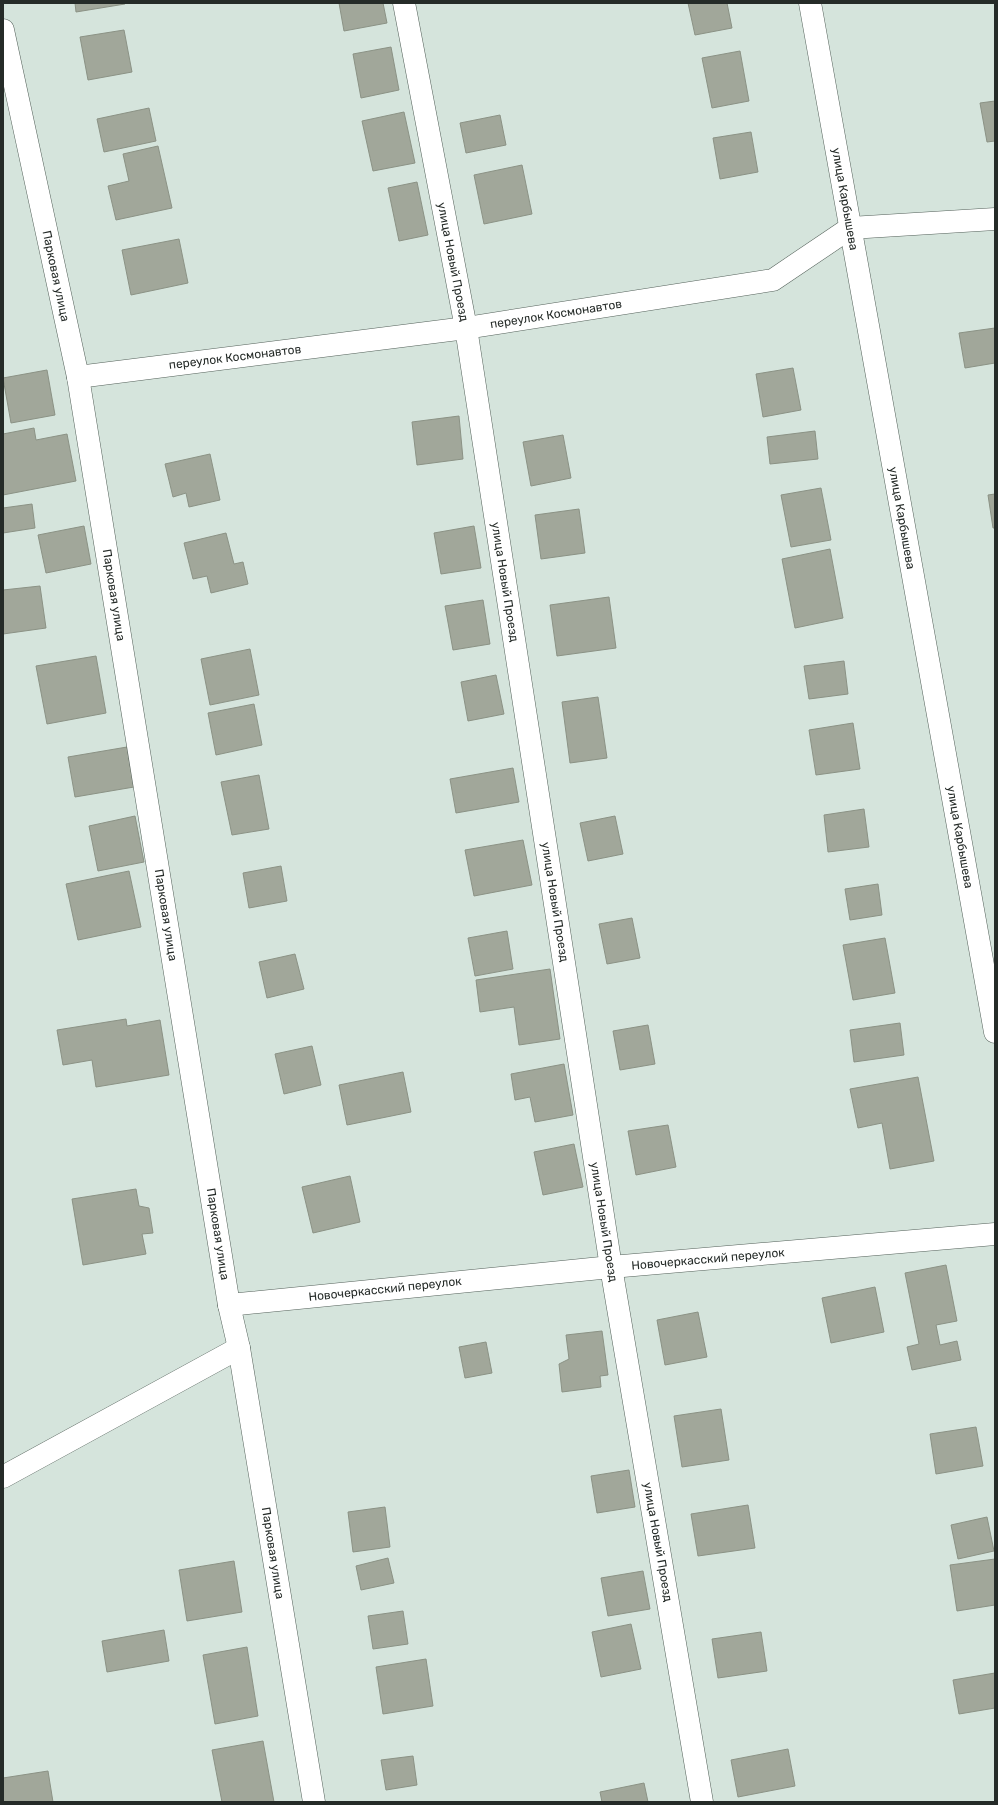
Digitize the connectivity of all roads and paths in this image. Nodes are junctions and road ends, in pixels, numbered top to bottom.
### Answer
1 (404, 3) edge
2 (810, 3) edge
3 (3, 30) edge
4 (995, 220) edge
5 (850, 228) junction
6 (466, 328) junction
7 (78, 377) junction
8 (995, 1032) edge
9 (995, 1234) edge
10 (611, 1267) junction
11 (229, 1305) junction
12 (239, 1348) junction
13 (3, 1477) edge
14 (314, 1802) edge
15 (702, 1802) edge

1 - 6 street, улица Новый Проезд
2 - 5 street, улица Карбышева
3 - 7 street, Парковая улица
4 - 5 street
5 - 6 street, переулок Космонавтов
5 - 8 street, улица Карбышева
6 - 7 street, переулок Космонавтов
6 - 10 street, улица Новый Проезд
7 - 11 street, Парковая улица
9 - 10 street, Новочеркасский переулок
10 - 11 street, Новочеркасский переулок
10 - 15 street, улица Новый Проезд
11 - 12 street, Парковая улица
12 - 13 street
12 - 14 street, Парковая улица

